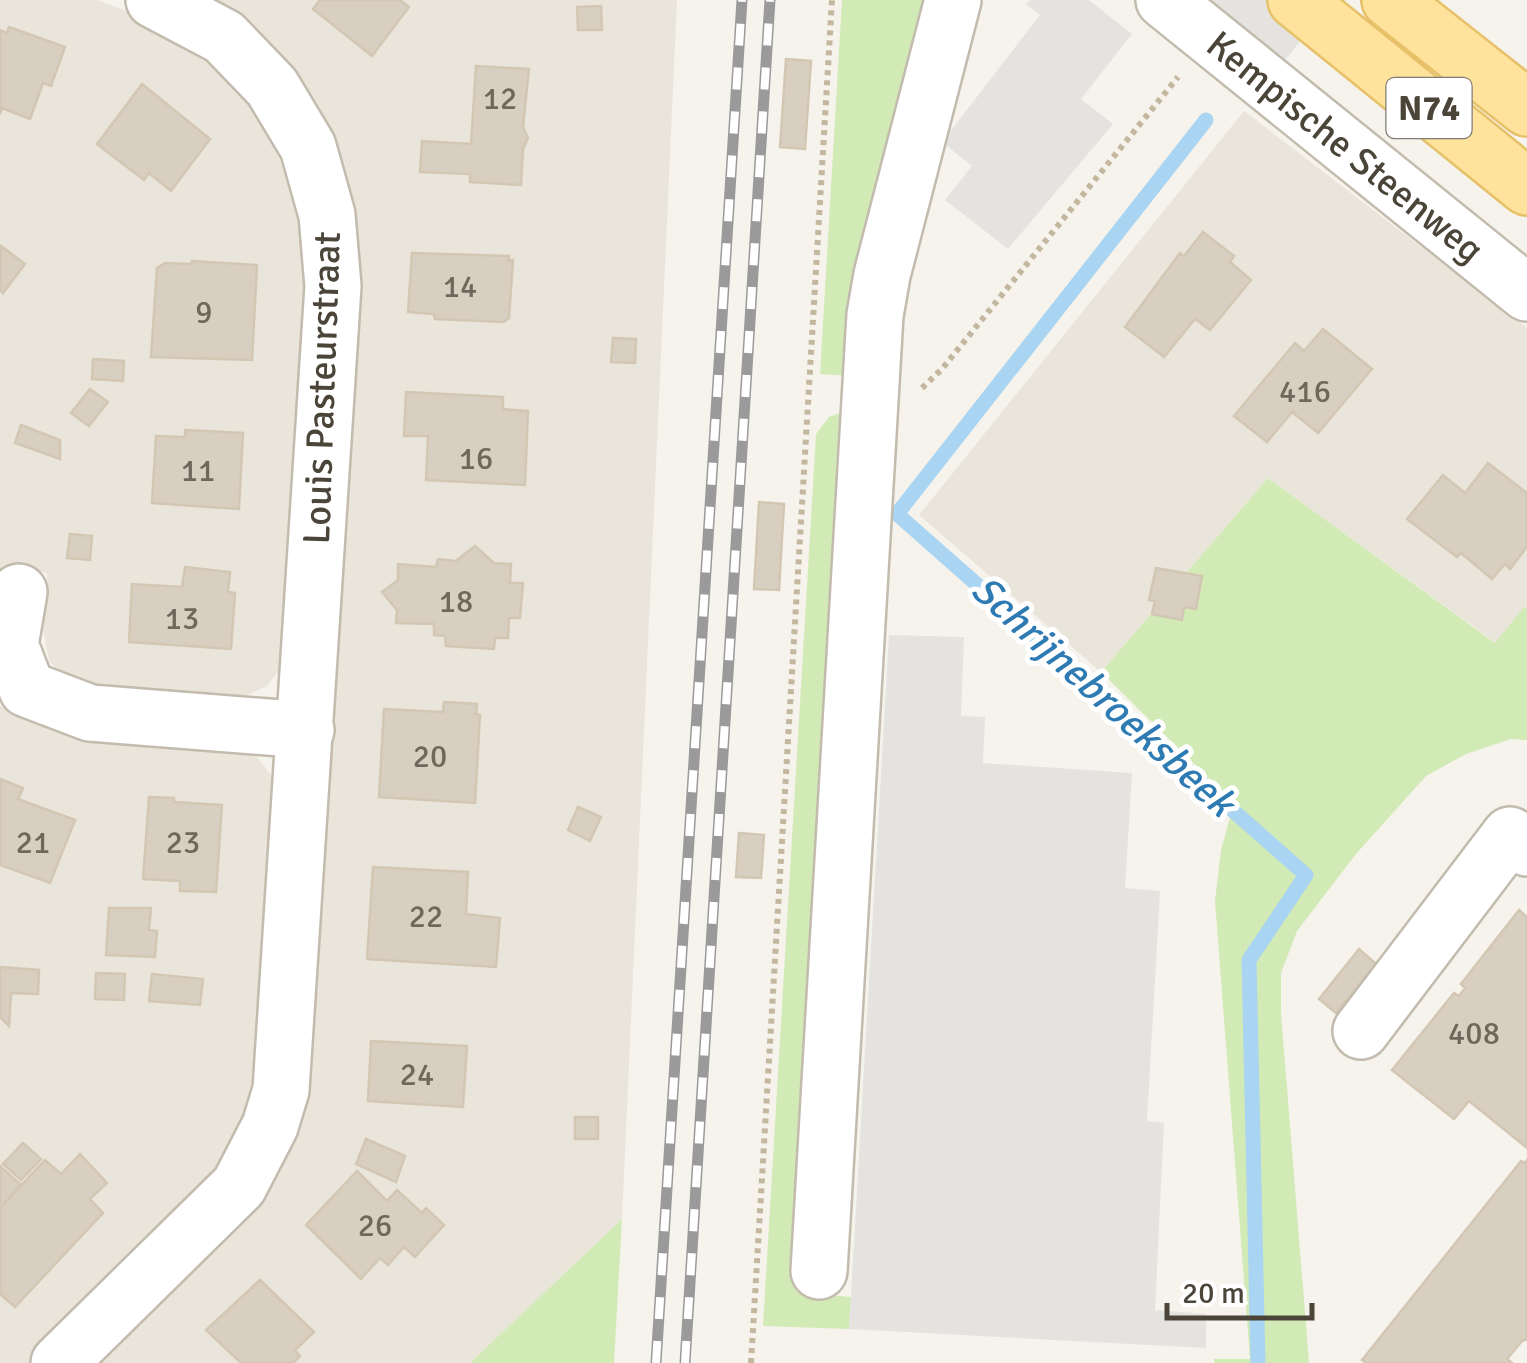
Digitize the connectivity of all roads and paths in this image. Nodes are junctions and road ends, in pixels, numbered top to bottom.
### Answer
1 (154, 0) edge
2 (832, 0) edge
3 (952, 0) edge
4 (1164, 0) edge
5 (1390, 0) edge
6 (1314, 14) edge
7 (1210, 38) junction
8 (1527, 108) edge
9 (1527, 187) edge
10 (1527, 293) edge
11 (808, 390) junction
12 (870, 396) junction
13 (19, 592) dead end
14 (306, 730) junction
15 (1527, 848) edge
16 (1361, 1031) dead end
17 (819, 1271) dead end
18 (59, 1363) edge
19 (751, 1363) edge

1 - 14 street, Louis Pasteurstraat
2 - 11 path
3 - 12 street
4 - 7 street, Kempische Steenweg
5 - 8 main road, N74
6 - 9 main road, N74
7 - 10 street, Kempische Steenweg
7 - 12 path
11 - 12 path
11 - 19 path
12 - 17 street
13 - 14 street
14 - 18 street, Louis Pasteurstraat
15 - 16 street

